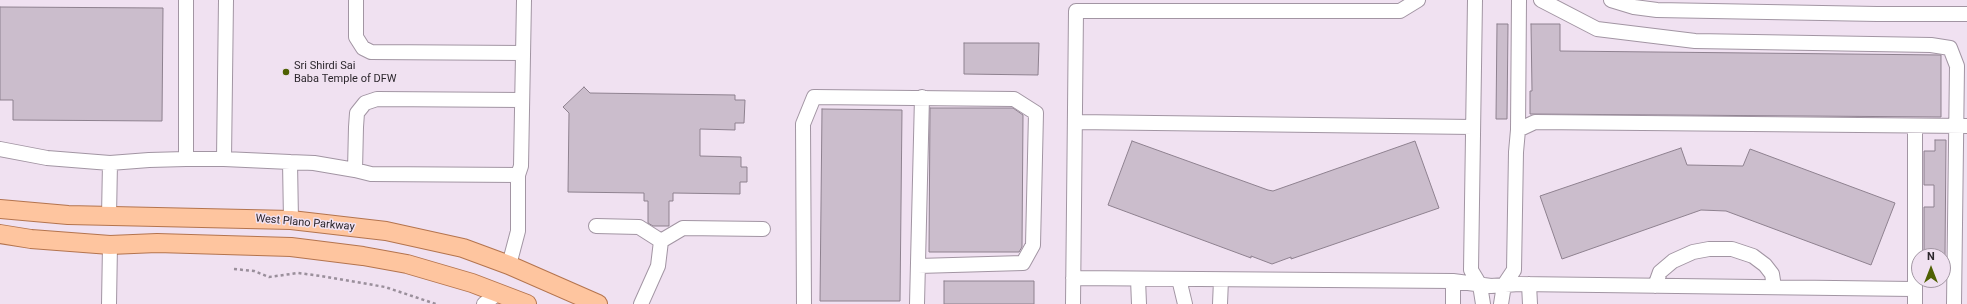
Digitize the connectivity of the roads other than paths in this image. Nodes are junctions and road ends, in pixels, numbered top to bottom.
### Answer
1 (186, 0) edge
2 (226, 0) edge
3 (356, 0) edge
4 (524, 0) edge
5 (1418, 0) edge
6 (1475, 0) edge
7 (1519, 0) edge
8 (1541, 0) edge
9 (1612, 0) edge
10 (1967, 14) edge
11 (523, 53) junction
12 (922, 97) junction
13 (522, 100) junction
14 (1076, 122) junction
15 (1915, 126) junction
16 (1962, 126) edge
17 (1473, 127) junction
18 (1518, 130) junction
19 (0, 149) edge
20 (186, 159) junction
21 (224, 159) junction
22 (290, 162) junction
23 (110, 163) junction
24 (355, 170) junction
25 (518, 175) junction
26 (0, 208) edge
27 (109, 216) junction
28 (291, 220) junction
29 (596, 226) dead end
30 (763, 229) dead end
31 (0, 234) edge
32 (661, 241) junction
33 (110, 245) junction
34 (291, 247) junction
35 (1913, 248) edge
36 (509, 265) junction
37 (918, 266) junction
38 (1073, 278) junction
39 (1138, 279) junction
40 (1179, 279) junction
41 (1221, 280) junction
42 (1454, 281) junction
43 (1529, 284) junction
44 (1480, 285) junction
45 (1504, 285) junction
46 (1655, 286) junction
47 (1774, 287) junction
48 (1911, 288) edge
49 (1913, 288) edge
50 (498, 298) edge
51 (109, 304) edge
52 (484, 304) edge
53 (527, 304) edge
54 (598, 304) edge
55 (641, 304) edge
56 (804, 304) edge
57 (917, 304) edge
58 (1073, 304) edge
59 (1139, 304) edge
60 (1174, 304) edge
61 (1185, 304) edge
62 (1220, 304) edge
63 (1452, 304) edge
64 (1483, 304) edge
65 (1501, 304) edge
66 (1530, 304) edge
67 (1915, 304) edge
68 (1954, 304) edge

1 - 20 lane
2 - 21 lane
3 - 11 lane
4 - 11 lane
5 - 14 lane
6 - 17 lane
7 - 18 lane
8 - 16 lane
9 - 10 lane
11 - 13 lane
12 - 37 lane
12 - 37 lane
12 - 56 lane
13 - 24 lane
13 - 25 lane
14 - 17 lane
14 - 38 lane
15 - 16 lane
15 - 18 lane
15 - 35 lane
16 - 68 lane
17 - 44 lane
18 - 45 lane
19 - 23 lane
20 - 21 lane
20 - 23 lane
21 - 22 lane
22 - 24 lane
22 - 28 lane
23 - 27 lane
24 - 25 lane
25 - 36 lane
26 - 27 main road, West Plano Parkway
27 - 28 main road, West Plano Parkway
27 - 33 main road
28 - 34 main road
28 - 36 main road, West Plano Parkway
29 - 32 lane
30 - 32 lane
31 - 33 main road
32 - 55 lane
33 - 34 main road
33 - 51 lane
34 - 50 main road
36 - 50 main road
36 - 54 main road, West Plano Parkway
37 - 57 lane
38 - 39 lane
38 - 58 lane
39 - 40 lane
39 - 59 lane
40 - 41 lane
40 - 60 lane
40 - 61 lane
41 - 42 lane
41 - 62 lane
42 - 44 lane
42 - 63 lane
43 - 45 lane
43 - 46 lane
43 - 66 lane
44 - 45 lane
44 - 64 lane
45 - 65 lane
46 - 47 lane
46 - 47 lane
47 - 48 lane
49 - 67 lane
50 - 52 lane
50 - 53 main road

